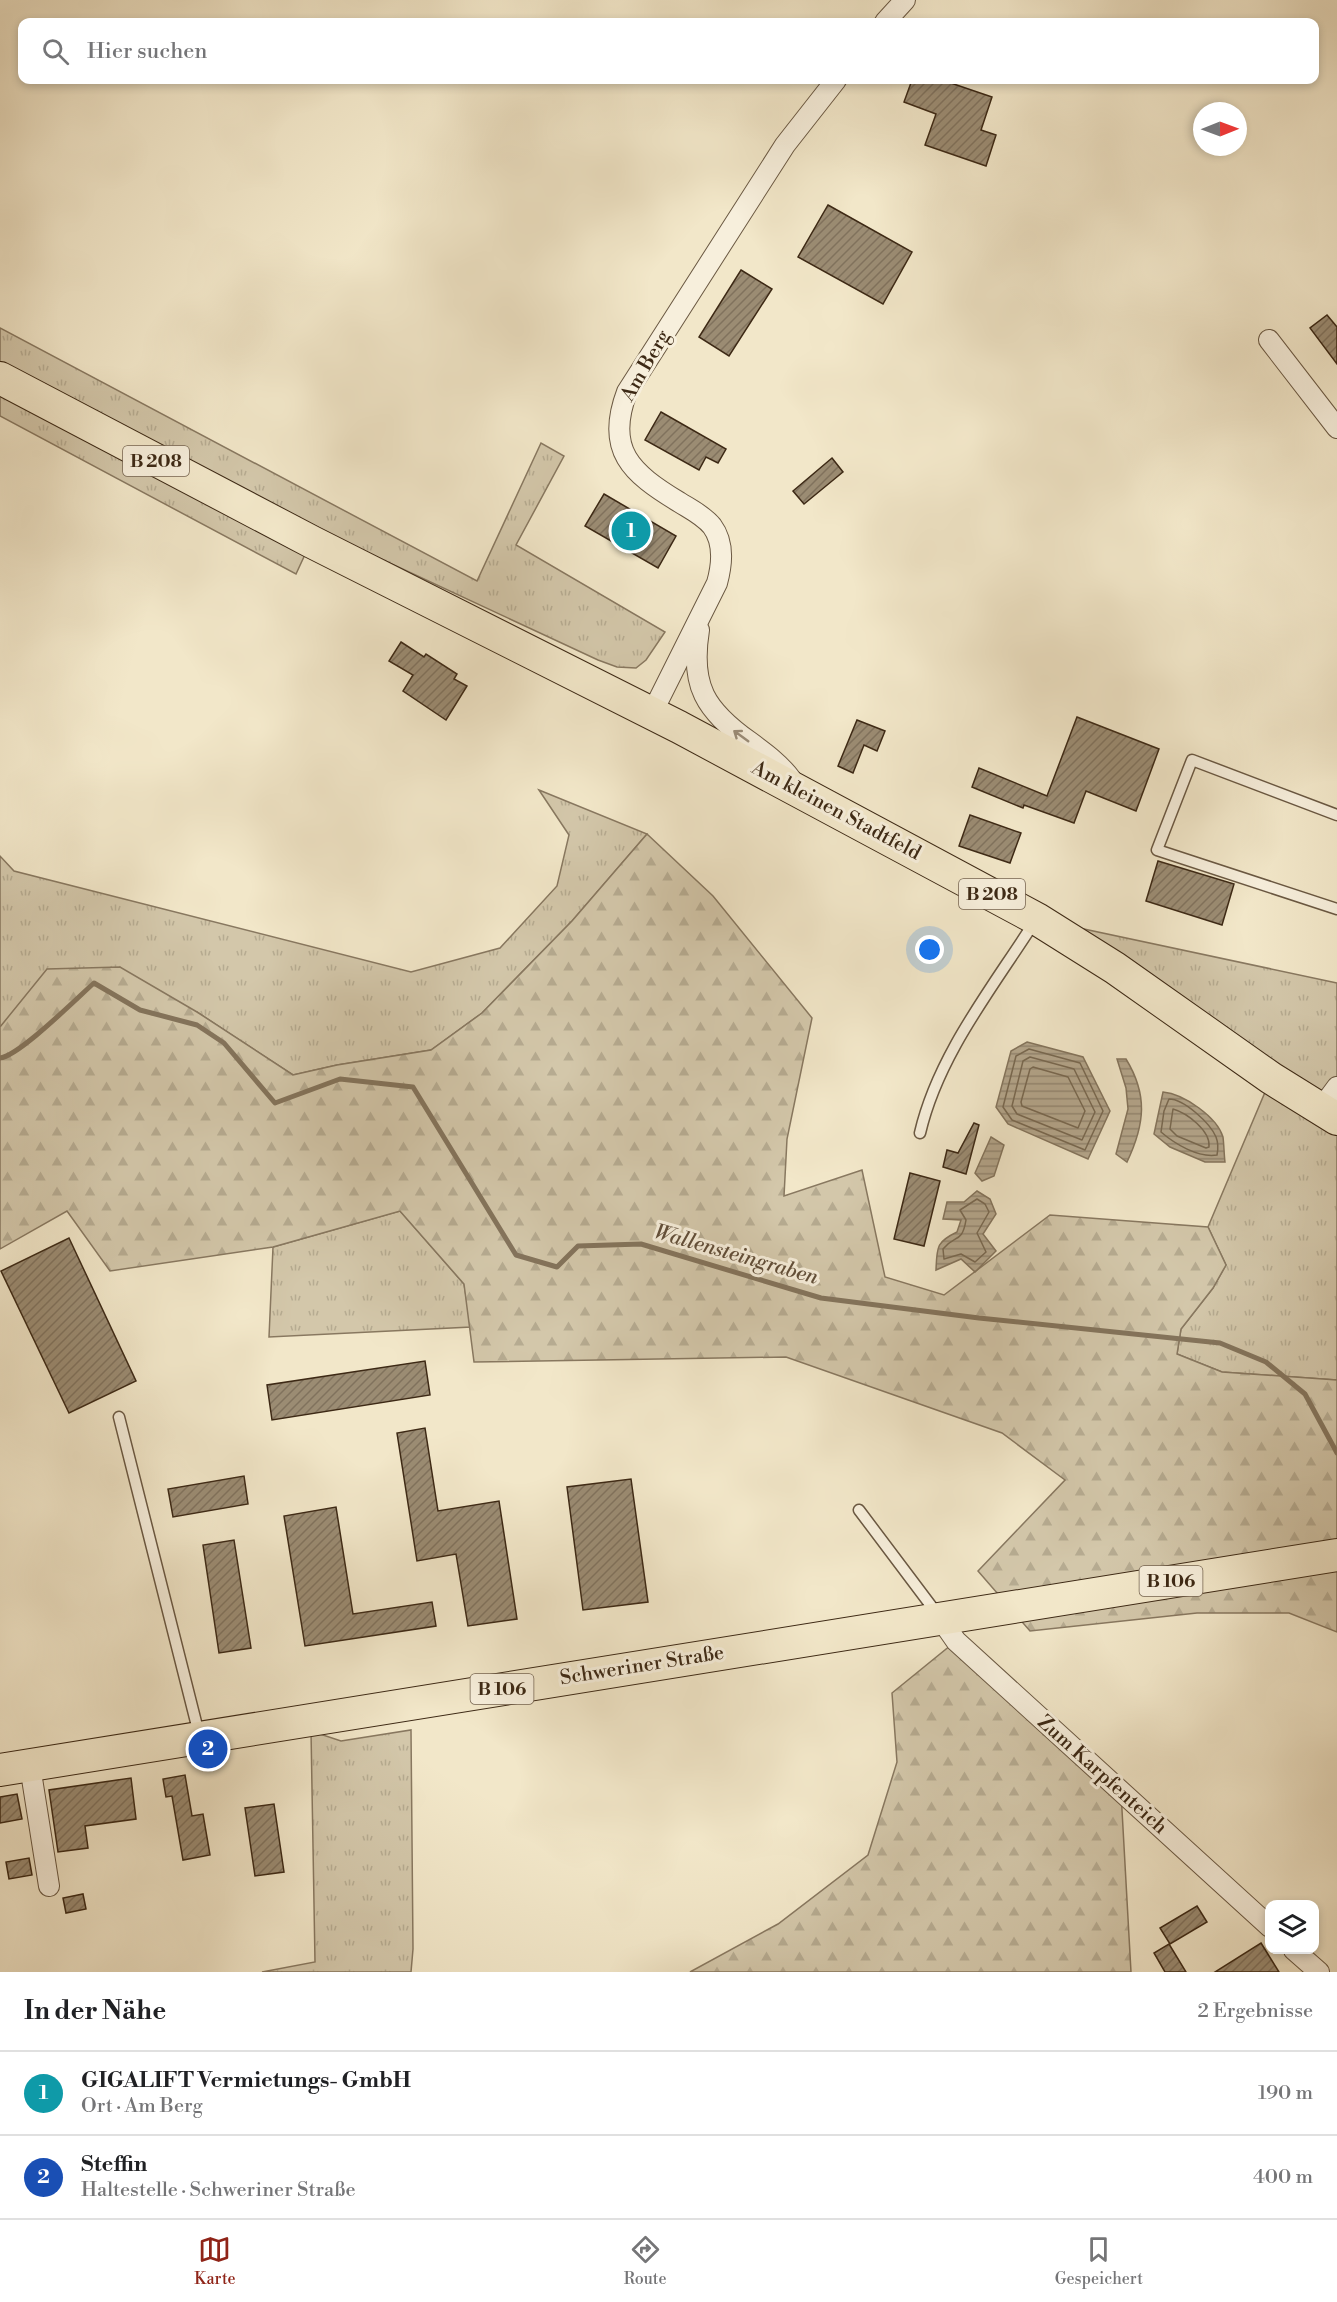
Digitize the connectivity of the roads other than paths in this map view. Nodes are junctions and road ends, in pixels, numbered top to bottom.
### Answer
1 (904, 0) edge
2 (888, 18) edge
3 (833, 84) edge
4 (1269, 340) dead end
5 (0, 378) edge
6 (1337, 429) edge
7 (702, 615) junction
8 (652, 713) junction
9 (798, 790) junction
10 (1337, 815) edge
11 (1337, 909) edge
12 (1037, 919) junction
13 (1331, 1105) edge
14 (920, 1133) dead end
15 (119, 1418) dead end
16 (858, 1510) dead end
17 (1337, 1555) edge
18 (940, 1618) junction
19 (200, 1737) junction
20 (30, 1766) junction
21 (0, 1770) edge
22 (49, 1886) dead end
23 (1265, 1923) edge
24 (1299, 1954) edge
25 (1319, 1972) edge

1 - 2 street
3 - 7 street, Am Berg
4 - 6 street
5 - 8 main road, Am kleinen Stadtfeld / B 208
7 - 8 street, Am Berg
9 -> 7 street
8 - 9 main road, Am kleinen Stadtfeld / B 208
9 - 12 main road, Am kleinen Stadtfeld / B 208
10 - 11 lane
12 - 13 main road, Am kleinen Stadtfeld / B 208
12 - 14 lane
15 - 19 lane
16 - 18 lane
17 - 18 main road, Schweriner Straße / B 106
18 - 19 main road, Schweriner Straße / B 106
18 - 23 street, Zum Karpfenteich
19 - 20 main road, Schweriner Straße / B 106
20 - 21 main road, Schweriner Straße / B 106
20 - 22 street
24 - 25 street

